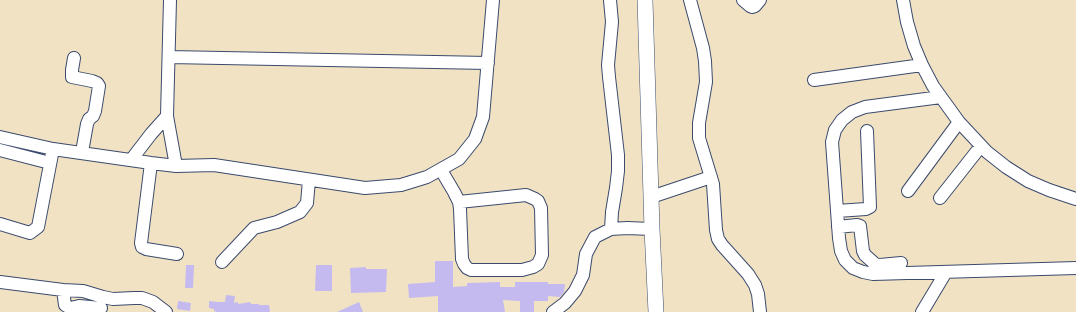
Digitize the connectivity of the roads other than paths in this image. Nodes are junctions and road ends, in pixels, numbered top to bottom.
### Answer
1 (170, 0) edge
2 (492, 0) edge
3 (610, 0) edge
4 (645, 0) edge
5 (690, 0) edge
6 (743, 0) edge
7 (760, 0) edge
8 (903, 0) edge
9 (169, 57) junction
10 (74, 58) dead end
11 (488, 62) junction
12 (922, 65) junction
13 (814, 80) dead end
14 (941, 97) junction
15 (167, 116) junction
16 (959, 122) junction
17 (867, 131) dead end
18 (0, 138) edge
19 (981, 146) junction
20 (53, 149) junction
21 (0, 150) edge
22 (82, 152) junction
23 (131, 160) junction
24 (50, 163) junction
25 (151, 163) junction
26 (176, 166) junction
27 (441, 170) junction
28 (711, 177) junction
29 (309, 180) junction
30 (908, 191) dead end
31 (651, 197) junction
32 (940, 198) dead end
33 (1076, 199) edge
34 (459, 202) junction
35 (837, 211) junction
36 (0, 224) edge
37 (838, 227) junction
38 (611, 229) junction
39 (652, 229) junction
40 (177, 254) dead end
41 (222, 262) dead end
42 (901, 263) dead end
43 (1076, 268) edge
44 (946, 272) junction
45 (0, 282) edge
46 (63, 290) junction
47 (101, 306) edge
48 (166, 312) edge
49 (553, 312) edge
50 (656, 312) edge
51 (760, 312) edge
52 (922, 312) edge

1 - 9 street
2 - 11 street
3 - 38 street
4 - 31 main road
5 - 28 street
6 - 7 street
8 - 12 street
9 - 11 street
9 - 15 street
10 - 22 street
11 - 27 street
12 - 13 street
12 - 14 street
14 - 16 street
14 - 35 street
15 - 23 street
15 - 26 street
16 - 19 street
16 - 30 street
17 - 35 street
18 - 20 street
19 - 32 street
19 - 33 street
20 - 22 street
20 - 24 street
21 - 24 street
22 - 23 street
23 - 25 street
24 - 36 street
25 - 26 street
25 - 40 street
26 - 29 street
27 - 29 street
27 - 34 street
28 - 31 street
28 - 51 street
29 - 41 street
31 - 39 main road
34 - 34 street
35 - 37 street
37 - 42 street
37 - 44 street
38 - 39 street
38 - 49 street
39 - 50 main road
43 - 44 street
44 - 52 street
45 - 46 street
46 - 47 street
46 - 47 street
47 - 48 street

